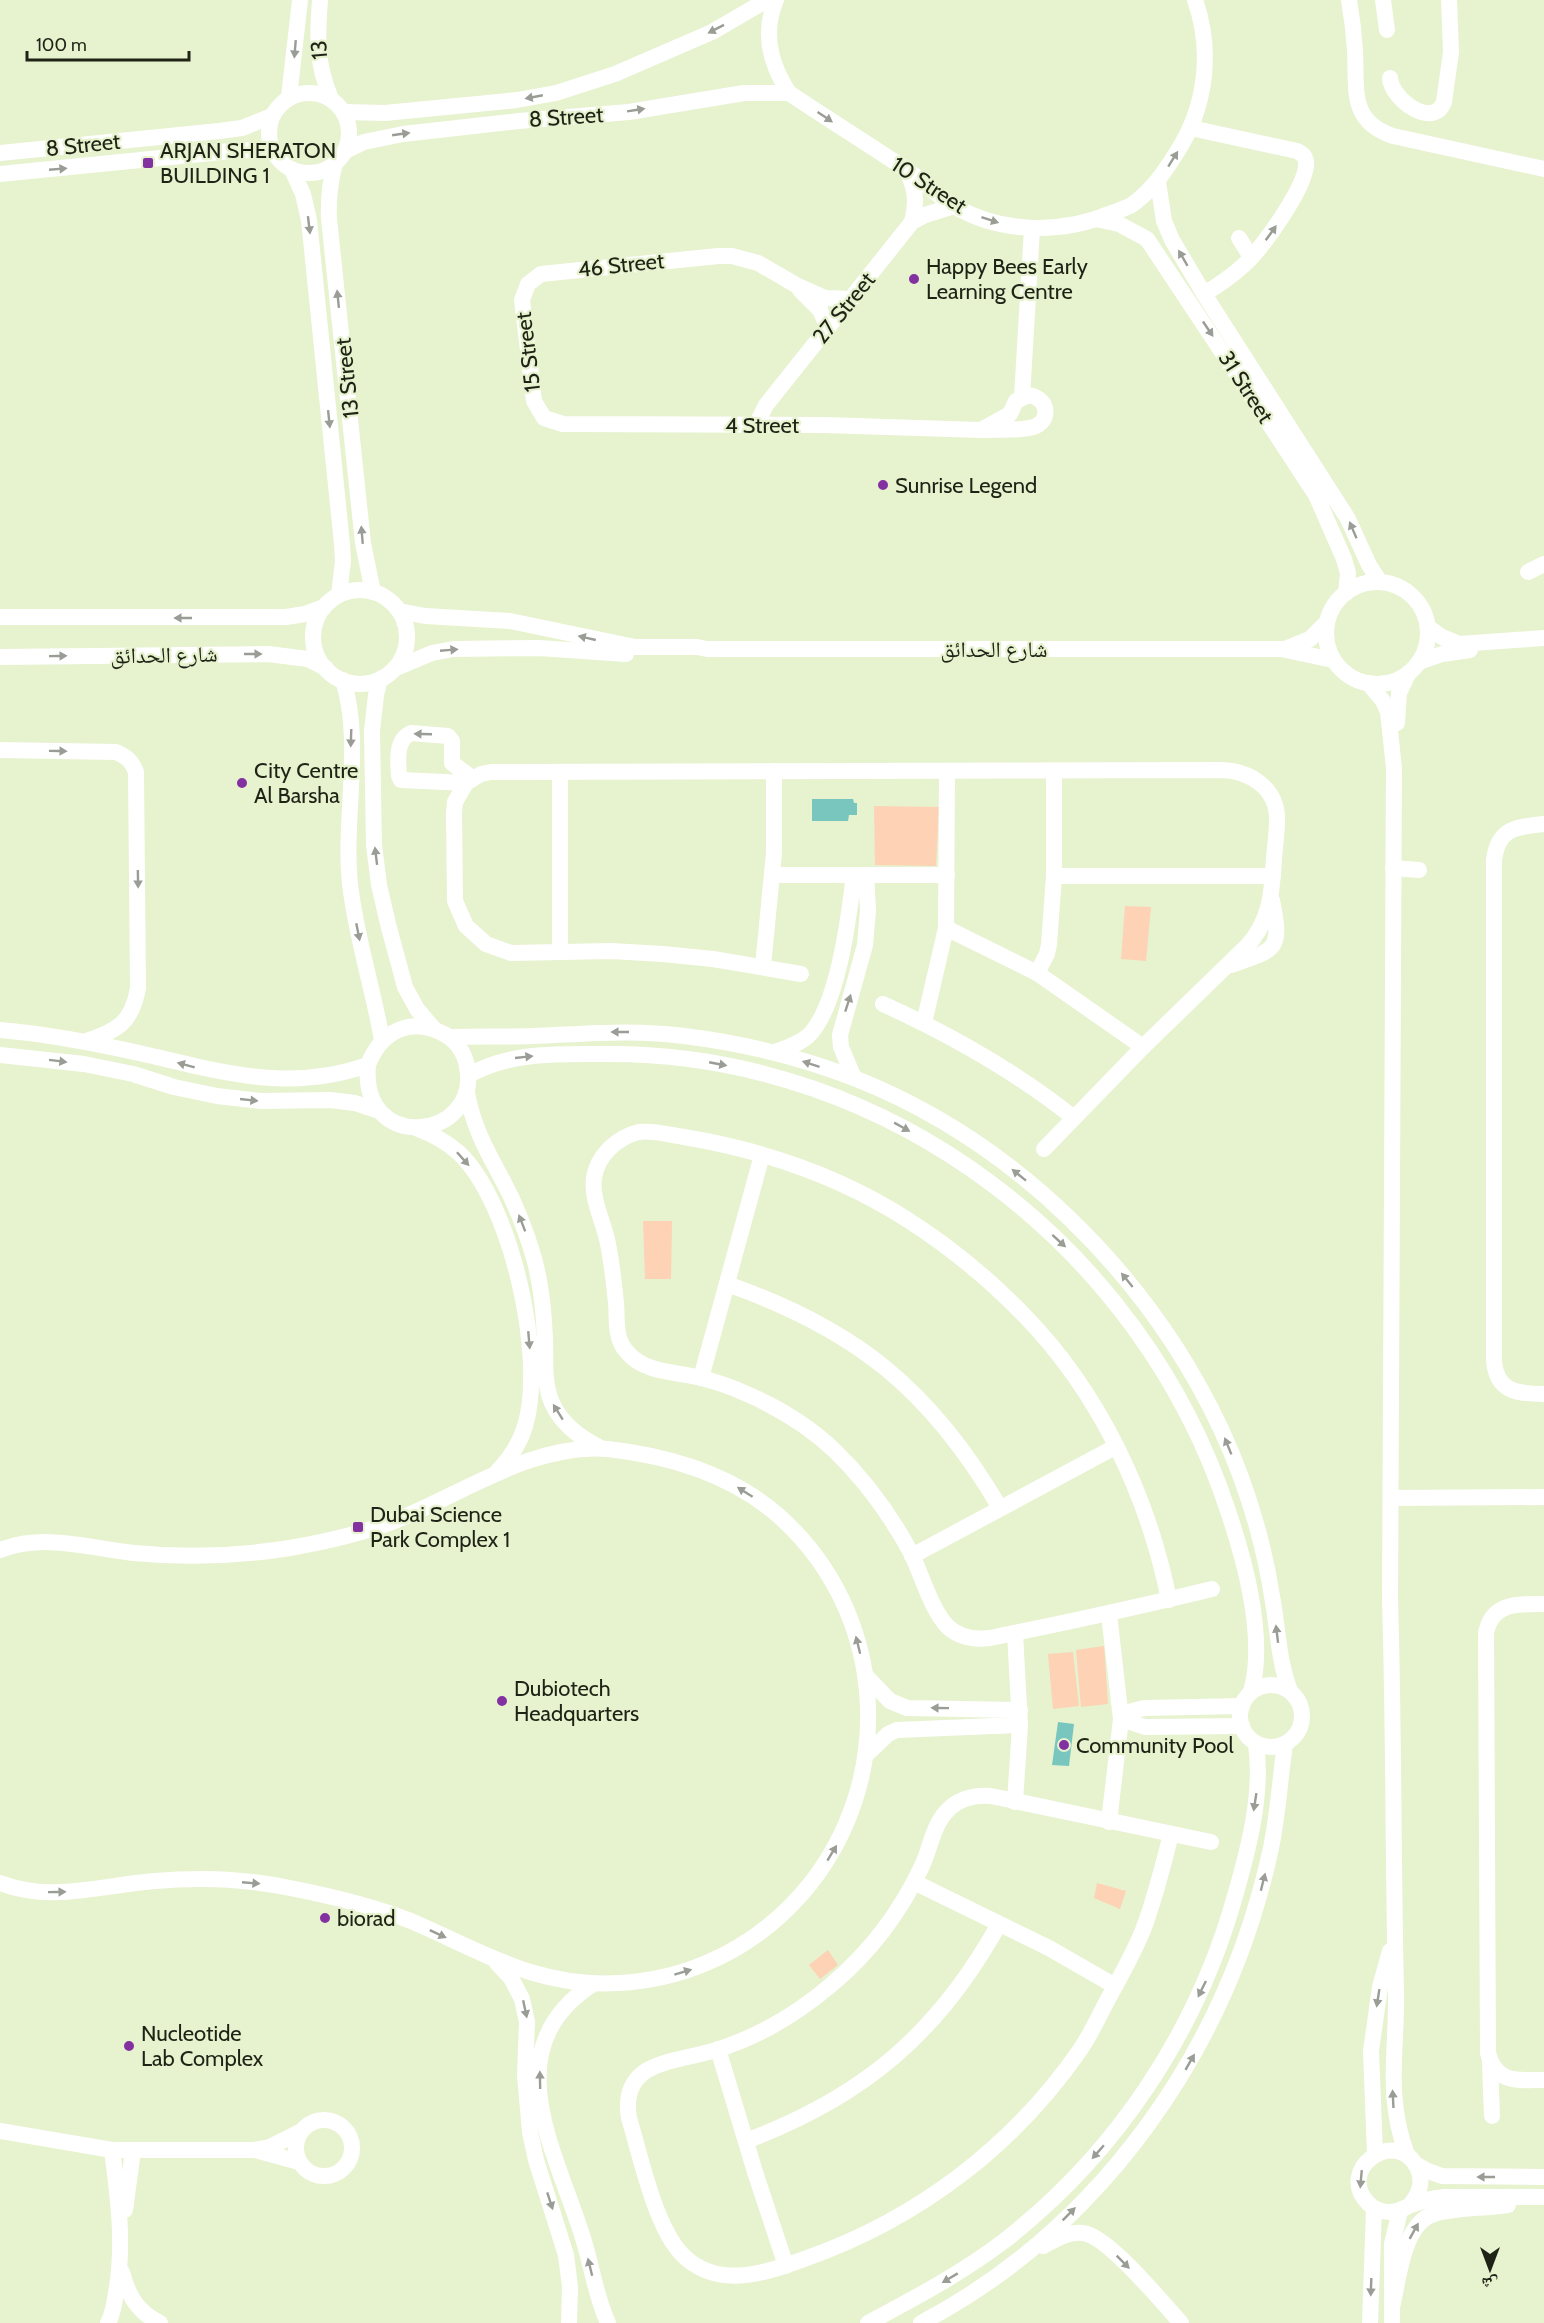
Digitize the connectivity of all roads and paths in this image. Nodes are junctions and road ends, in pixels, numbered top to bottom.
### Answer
1 (300, 0) edge
2 (320, 0) edge
3 (766, 0) edge
4 (776, 0) edge
5 (1195, 0) edge
6 (1349, 0) edge
7 (1383, 0) edge
8 (1449, 0) edge
9 (1387, 30) dead end
10 (1390, 78) dead end
11 (789, 93) junction
12 (289, 97) junction
13 (331, 99) junction
14 (344, 112) junction
15 (272, 116) junction
16 (1191, 128) junction
17 (273, 152) junction
18 (0, 153) edge
19 (340, 157) junction
20 (1544, 169) edge
21 (292, 170) junction
22 (907, 170) junction
23 (0, 174) edge
24 (1158, 182) junction
25 (954, 206) junction
26 (1096, 219) junction
27 (912, 222) junction
28 (1032, 229) junction
29 (1239, 237) dead end
30 (1251, 257) junction
31 (528, 284) joint
32 (796, 285) junction
33 (1204, 294) junction
34 (852, 299) junction
35 (828, 328) junction
36 (775, 394) junction
37 (1022, 397) junction
38 (544, 418) joint
39 (786, 424) junction
40 (756, 425) junction
41 (981, 430) junction
42 (1544, 564) edge
43 (1528, 572) dead end
44 (1380, 582) junction
45 (373, 592) junction
46 (1346, 592) junction
47 (339, 595) junction
48 (324, 607) junction
49 (399, 611) junction
50 (0, 617) edge
51 (1327, 622) junction
52 (1428, 627) junction
53 (1537, 639) edge
54 (1281, 649) junction
55 (707, 650) junction
56 (0, 657) edge
57 (1333, 660) junction
58 (326, 668) junction
59 (1414, 668) junction
60 (387, 674) junction
61 (343, 680) junction
62 (1368, 683) junction
63 (0, 750) edge
64 (1394, 768) junction
65 (774, 771) junction
66 (947, 771) junction
67 (1054, 771) junction
68 (560, 772) junction
69 (469, 781) junction
70 (1544, 824) edge
71 (1393, 868) junction
72 (1419, 870) dead end
73 (772, 875) junction
74 (825, 875) junction
75 (860, 875) junction
76 (894, 876) junction
77 (947, 876) junction
78 (1054, 876) junction
79 (1273, 876) junction
80 (868, 910) junction
81 (849, 911) junction
82 (946, 928) junction
83 (846, 932) junction
84 (866, 933) junction
85 (560, 952) junction
86 (763, 966) junction
87 (1037, 973) junction
88 (801, 974) dead end
89 (883, 1004) dead end
90 (924, 1023) junction
91 (433, 1028) junction
92 (0, 1030) edge
93 (449, 1036) junction
94 (382, 1040) junction
95 (85, 1042) junction
96 (1143, 1047) junction
97 (775, 1052) junction
98 (0, 1055) edge
99 (368, 1065) junction
100 (469, 1075) junction
101 (854, 1078) junction
102 (466, 1093) junction
103 (379, 1111) junction
104 (1074, 1118) junction
105 (415, 1128) junction
106 (1044, 1149) dead end
107 (762, 1155) junction
108 (727, 1284) junction
109 (701, 1378) junction
110 (1544, 1394) edge
111 (1115, 1446) junction
112 (602, 1449) junction
113 (494, 1476) junction
114 (1544, 1497) edge
115 (1392, 1498) junction
116 (1000, 1508) junction
117 (0, 1550) edge
118 (912, 1556) junction
119 (1212, 1589) dead end
120 (1170, 1599) junction
121 (1544, 1604) edge
122 (1109, 1614) junction
123 (1015, 1633) junction
124 (866, 1676) junction
125 (1117, 1684) junction
126 (1019, 1685) junction
127 (1290, 1691) junction
128 (1246, 1699) junction
129 (1179, 1707) junction
130 (965, 1708) junction
131 (1155, 1708) junction
132 (990, 1709) junction
133 (1121, 1716) junction
134 (1020, 1718) junction
135 (1242, 1726) junction
136 (964, 1727) junction
137 (988, 1727) junction
138 (1178, 1727) junction
139 (1157, 1728) junction
140 (1256, 1744) junction
141 (1285, 1744) junction
142 (1119, 1748) junction
143 (1019, 1750) junction
144 (866, 1755) junction
145 (1015, 1802) junction
146 (1108, 1822) junction
147 (1171, 1834) junction
148 (1211, 1842) dead end
149 (914, 1882) junction
150 (0, 1883) edge
151 (999, 1924) junction
152 (1394, 1942) junction
153 (495, 1960) junction
154 (593, 1984) junction
155 (1115, 1986) junction
156 (718, 2049) junction
157 (1490, 2062) junction
158 (1544, 2080) edge
159 (1492, 2116) dead end
160 (0, 2131) edge
161 (300, 2132) junction
162 (746, 2141) junction
163 (254, 2150) junction
164 (112, 2151) junction
165 (133, 2151) junction
166 (1375, 2154) junction
167 (1411, 2159) junction
168 (299, 2162) junction
169 (1544, 2177) edge
170 (1541, 2197) edge
171 (1405, 2208) junction
172 (1374, 2209) junction
173 (121, 2222) junction
174 (1018, 2259) junction
175 (120, 2266) junction
176 (786, 2266) junction
177 (1392, 2315) edge
178 (108, 2323) edge
179 (160, 2323) edge
180 (569, 2323) edge
181 (608, 2323) edge
182 (868, 2323) edge
183 (921, 2323) edge
184 (1181, 2323) edge
185 (1370, 2323) edge

1 -> 12 street, 13
2 - 13 street, 13
3 -> 14 street, 8 Street
4 - 11 street, 10 Street
5 - 16 street, 10 Street
6 - 20 street
7 - 9 street
8 - 10 street
19 -> 11 street, 8 Street
11 -> 22 street, 10 Street
12 - 13 street
12 - 15 street
13 - 14 street
14 - 19 street
15 - 17 street
15 - 18 street, 8 Street
24 -> 16 street, 10 Street
30 -> 16 street
17 - 21 street
23 -> 17 street, 8 Street
19 - 21 street
45 -> 19 street, 13 Street
21 -> 47 street, 13 Street
22 - 25 street, 10 Street
22 - 27 street
24 - 26 street, 10 Street
33 -> 24 street, 31 Street
25 - 27 street, 27 Street
25 -> 28 street, 10 Street
26 - 28 street, 10 Street
26 -> 46 street, 31 Street
27 - 34 street, 27 Street
28 - 37 street
29 - 30 street
30 - 33 street
31 - 32 street, 46 Street
31 - 38 street, 15 Street
32 - 34 street, 46 Street
32 - 35 street, 46 Street
44 -> 33 street, 31 Street
34 - 35 street, 27 Street
35 - 36 street, 27 Street
36 - 39 street
36 - 40 street, 27 Street
37 - 41 street
37 - 41 street, 4 Street
38 - 40 street, 4 Street
39 - 40 street, 4 Street
39 - 41 street, 4 Street
42 - 43 street
44 - 46 street
44 - 52 street
45 - 47 street
45 - 49 street
46 - 51 street
47 - 48 street
48 -> 50 street, شارع الحدائق
48 - 58 street
55 -> 49 street, شارع الحدائق
49 - 60 street
51 - 54 street
51 - 57 street
52 - 53 street
52 - 59 street
53 - 59 street
54 - 55 street, شارع الحدائق
54 - 57 street
60 -> 55 street, شارع الحدائق
56 -> 58 street, شارع الحدائق
57 - 62 street
58 - 61 street
59 - 62 street
59 - 64 street
60 - 61 street
91 -> 60 street
61 -> 94 street
62 - 64 street
63 -> 95 street
64 - 71 street
65 - 66 street
65 - 68 street
65 - 73 street
66 - 67 street
66 - 77 street
67 - 78 street
67 - 79 street
68 - 69 street
68 - 85 street
69 -> 69 street
69 - 85 street
70 - 110 street
71 - 72 street
71 - 115 street
73 - 74 street
73 - 86 street
74 - 75 street
74 - 81 street
75 - 76 street
75 - 80 street
75 - 81 street
76 - 77 street
76 - 80 street
77 - 82 street
78 - 79 street
78 - 87 street
79 - 96 street
80 - 84 street
81 - 83 street
82 - 87 street
82 - 90 street
83 - 84 street
83 - 97 street
101 -> 84 street
85 - 86 street
86 - 88 street
87 - 96 street
89 - 90 street
90 - 104 street
91 - 93 street
91 - 94 street
92 - 95 street
97 -> 93 street
93 - 100 street
94 - 99 street
99 -> 95 street
96 - 104 street
101 -> 97 street
98 -> 103 street
99 - 103 street
100 - 102 street
100 -> 128 street
127 -> 101 street
102 - 105 street
112 -> 102 street
103 - 105 street
104 - 106 street
105 -> 113 street
107 - 108 street
107 - 109 street
107 - 111 street
108 - 109 street
108 - 116 street
109 - 118 street
111 - 116 street
111 - 120 street
112 - 113 street
124 -> 112 street
113 - 117 street
114 - 115 street
115 - 152 street
116 - 118 street
118 - 123 street
119 - 120 street
120 - 122 street
121 - 157 street
122 - 123 street
122 - 125 street
123 - 126 street
130 -> 124 street
124 - 144 street
125 - 131 street
125 - 133 street
126 - 132 street
126 - 134 street
127 - 128 street
127 - 141 street
128 - 129 street
128 - 135 street
129 - 131 street
129 - 138 street
130 - 132 street
130 - 136 street
131 - 133 street
132 - 134 street
133 - 139 street
133 - 142 street
134 - 137 street
134 - 143 street
135 - 138 street
135 - 140 street
136 - 137 street
136 - 144 street
137 - 143 street
138 - 139 street
139 - 142 street
140 - 141 street
140 -> 182 street
174 -> 141 street
142 - 146 street
143 - 145 street
154 -> 144 street
145 - 146 street
145 - 149 street
146 - 147 street
147 - 148 street
147 - 155 street
149 - 151 street
149 - 156 street
150 -> 153 street
151 - 155 street
151 - 162 street
152 -> 166 street
167 -> 152 street
153 - 154 street
153 -> 180 street
181 -> 154 street
155 - 176 street
156 - 162 street
156 - 176 street
157 - 158 street
157 - 159 street
160 - 164 street
161 - 163 street
161 - 168 street
161 - 168 street
162 - 176 street
163 - 165 street
163 - 168 street
164 - 165 street
164 - 173 street
165 - 173 street
166 - 167 street
166 -> 172 street
169 -> 167 street
167 - 171 street
170 - 171 street
177 -> 170 street
171 - 172 street
171 - 177 street
172 -> 185 street
173 - 175 street
174 - 183 street
174 -> 184 street
175 - 178 street
175 - 179 street

